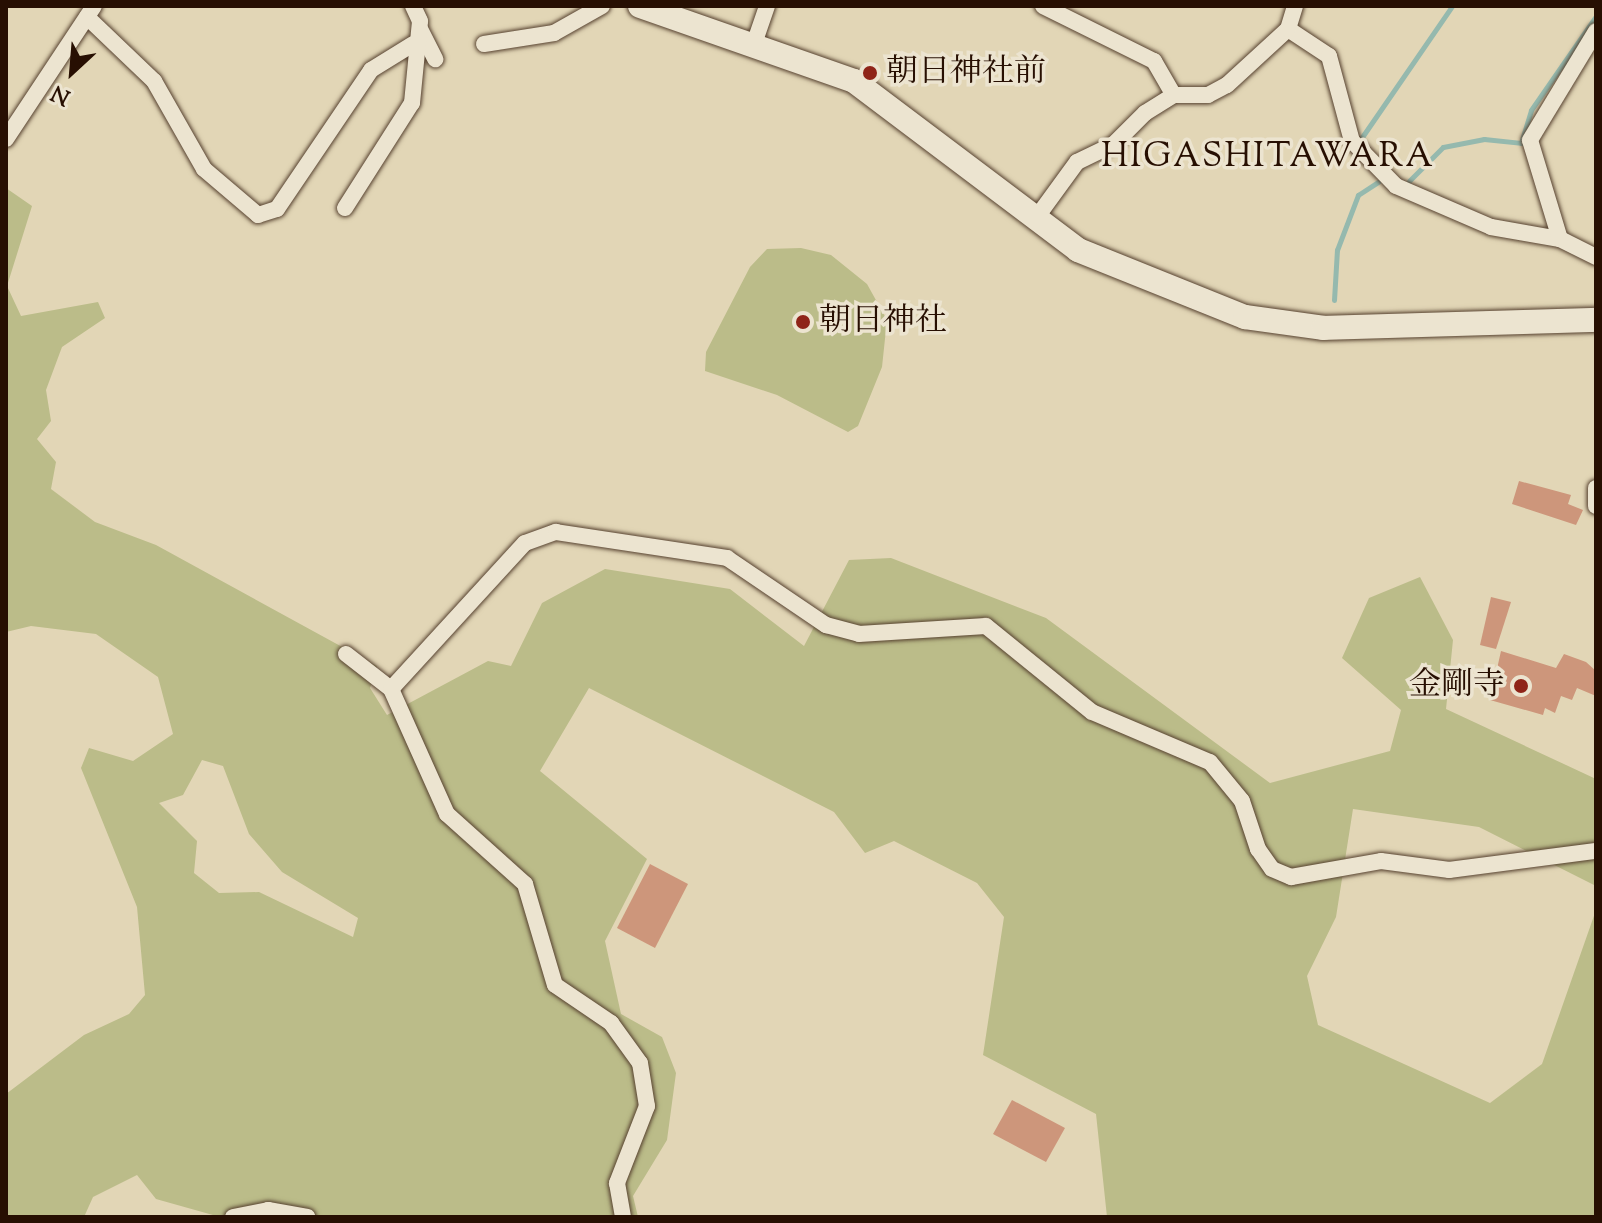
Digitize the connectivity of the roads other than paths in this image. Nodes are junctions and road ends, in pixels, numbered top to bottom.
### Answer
1 (413, 6) edge
2 (602, 6) edge
3 (640, 6) edge
4 (767, 6) edge
5 (1043, 6) edge
6 (1295, 6) edge
7 (91, 12) edge
8 (1288, 29) junction
9 (1596, 31) edge
10 (416, 36) junction
11 (755, 41) junction
12 (484, 44) dead end
13 (435, 59) dead end
14 (1174, 95) junction
15 (6, 139) edge
16 (345, 208) dead end
17 (1034, 221) junction
18 (1560, 239) junction
19 (1596, 257) edge
20 (1596, 320) edge
21 (1596, 488) edge
22 (1596, 506) edge
23 (346, 654) dead end
24 (391, 689) junction
25 (1596, 851) edge
26 (233, 1217) edge
27 (307, 1217) edge
28 (623, 1217) edge

1 - 10 street
2 - 12 street
3 - 11 street
4 - 11 street
5 - 14 street
6 - 8 street
7 - 10 street
7 - 15 street
8 - 14 street
8 - 18 street
9 - 18 street
10 - 13 street
10 - 16 street
11 - 17 street
14 - 17 street
17 - 20 street
18 - 19 street
21 - 22 street
23 - 24 street
24 - 25 street
24 - 28 street
26 - 27 street

